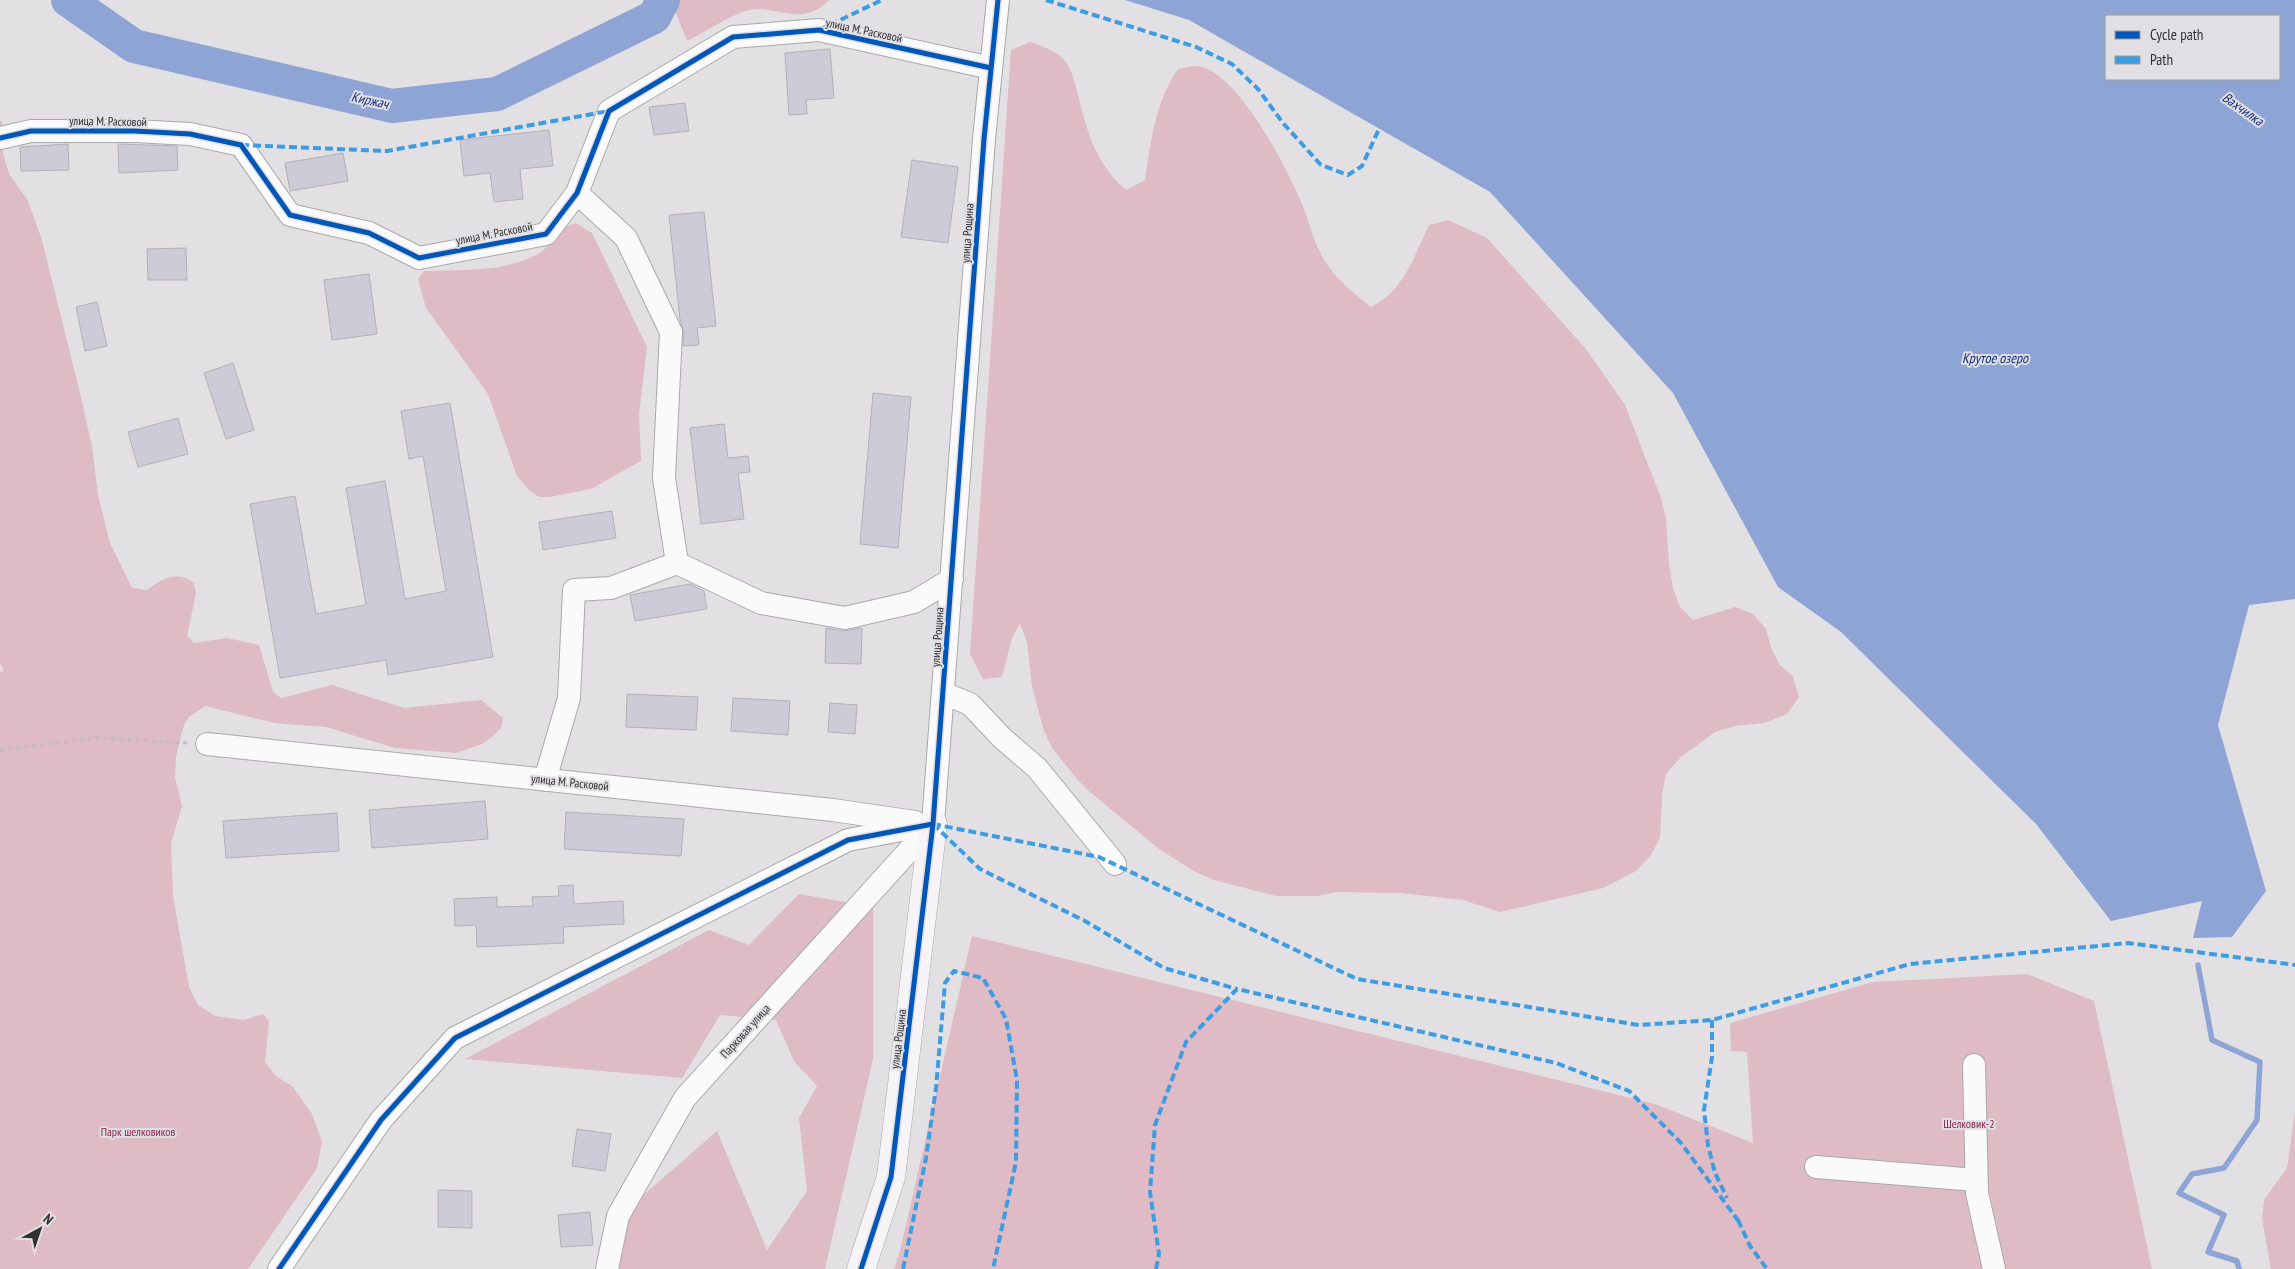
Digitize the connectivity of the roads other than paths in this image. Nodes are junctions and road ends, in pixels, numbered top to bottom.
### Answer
1 (998, 0) edge
2 (991, 68) junction
3 (3, 136) edge
4 (577, 193) junction
5 (677, 563) junction
6 (952, 579) junction
7 (943, 693) junction
8 (207, 744) road end
9 (545, 780) junction
10 (833, 810) junction
11 (933, 824) junction
12 (848, 840) junction
13 (1115, 864) dead end
14 (1974, 1065) dead end
15 (1816, 1167) dead end
16 (1976, 1180) junction
17 (279, 1269) edge
18 (607, 1269) edge
19 (862, 1269) edge
20 (1994, 1269) edge

1 - 2 street, улица Рощина
2 - 4 street, улица М. Расковой
2 - 6 street, улица Рощина
3 - 4 street, улица М. Расковой
4 - 5 street
5 - 6 street
5 - 9 street
6 - 7 street, улица Рощина
7 - 11 street, улица Рощина
7 - 13 street
8 - 9 street, улица М. Расковой
9 - 10 street, улица М. Расковой
10 - 11 street, улица М. Расковой
10 - 12 street
11 - 12 street
11 - 18 street, Парковая улица
11 - 19 street, улица Рощина
12 - 17 street
14 - 16 street
15 - 16 street
16 - 20 street

